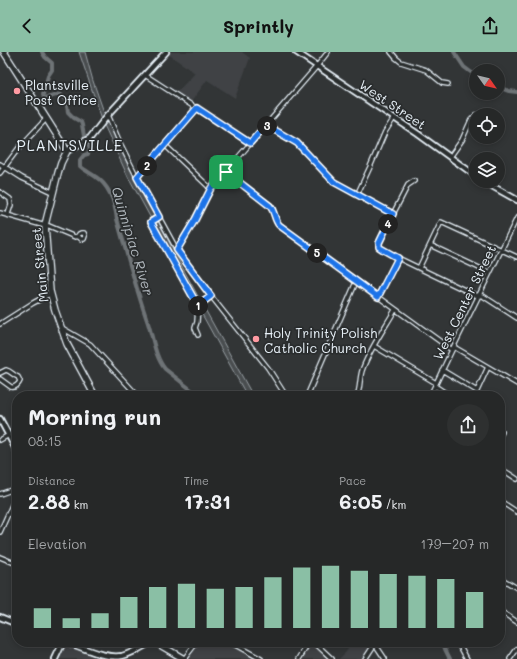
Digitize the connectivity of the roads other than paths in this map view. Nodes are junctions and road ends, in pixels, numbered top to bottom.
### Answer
1 (4, 52) edge
2 (166, 52) edge
3 (296, 52) edge
4 (328, 52) edge
5 (390, 52) edge
6 (317, 66) junction
7 (145, 75) junction
8 (448, 84) dead end
9 (197, 108) junction
10 (108, 115) junction
11 (394, 118) junction
12 (46, 119) junction
13 (469, 124) edge
14 (266, 125) junction
15 (250, 143) junction
16 (165, 146) junction
17 (67, 151) junction
18 (450, 157) junction
19 (0, 164) edge
20 (5, 167) junction
21 (469, 171) edge
22 (226, 172) junction
23 (0, 173) edge
24 (137, 177) junction
25 (414, 181) dead end
26 (211, 188) junction
27 (495, 188) edge
28 (0, 192) edge
29 (52, 192) junction
30 (357, 195) junction
31 (517, 200) edge
32 (0, 213) edge
33 (8, 214) junction
34 (393, 214) junction
35 (159, 217) junction
36 (517, 218) edge
37 (45, 225) junction
38 (78, 236) dead end
39 (430, 245) junction
40 (177, 250) junction
41 (501, 250) junction
42 (517, 257) edge
43 (398, 258) junction
44 (419, 268) junction
45 (490, 273) junction
46 (356, 282) junction
47 (50, 294) junction
48 (211, 296) junction
49 (479, 296) junction
50 (378, 297) junction
51 (198, 306) junction
52 (395, 310) junction
53 (517, 318) edge
54 (0, 324) edge
55 (61, 328) junction
56 (198, 334) dead end
57 (374, 346) junction
58 (452, 348) junction
59 (488, 367) junction
60 (442, 370) junction
61 (0, 372) edge
62 (0, 379) edge
63 (436, 384) junction
64 (517, 384) edge
65 (92, 391) edge
66 (133, 391) edge
67 (283, 391) edge
68 (309, 391) edge
69 (359, 391) edge
70 (432, 391) edge
71 (444, 391) edge
72 (0, 419) edge
73 (8, 435) junction
74 (0, 440) edge
75 (12, 442) edge
76 (505, 471) edge
77 (517, 479) edge
78 (12, 490) edge
79 (0, 494) edge
80 (505, 504) edge
81 (12, 505) edge
82 (517, 512) edge
83 (0, 532) edge
84 (0, 557) edge
85 (12, 562) edge
86 (505, 581) edge
87 (517, 588) edge
88 (505, 614) edge
89 (0, 617) edge
90 (12, 622) edge
91 (517, 622) edge
92 (61, 647) edge
93 (81, 647) edge
94 (142, 647) edge
95 (164, 647) edge
96 (193, 647) edge
97 (239, 647) edge
98 (306, 647) edge
99 (319, 647) edge
100 (372, 647) edge
101 (377, 647) edge
102 (461, 647) edge
103 (517, 649) edge
104 (512, 658) edge
105 (55, 659) edge
106 (184, 659) edge
107 (261, 659) edge
108 (299, 659) edge
109 (332, 659) edge
110 (365, 659) edge
111 (385, 659) edge
112 (468, 659) edge

1 - 12 highway
2 - 7 main road
3 - 6 main road, West Street
4 - 6 street
5 - 8 street
6 - 11 main road, West Street
6 - 14 street
7 - 9 street
7 - 10 main road
9 - 15 street
9 - 16 street
10 - 17 main road
10 - 24 street
11 - 18 main road, West Street
11 - 30 street
12 - 17 highway
12 - 20 street
13 - 18 street
14 - 15 street
14 - 30 street
15 - 22 street
16 - 24 street
16 - 26 street
17 - 29 highway, Main Street
18 - 21 main road, West Street
19 - 20 street
20 - 23 street
20 - 29 street
22 - 26 street
22 - 46 street
24 - 35 street
25 - 34 street
26 - 40 street
27 - 31 main road
28 - 33 street
29 - 37 highway, Main Street
30 - 34 street
32 - 33 street
33 - 37 street
34 - 43 street
35 - 40 street
35 - 51 street
36 - 41 street, West Center Street
37 - 38 street
37 - 47 highway, Main Street
39 - 41 street
39 - 44 street
39 - 45 street
40 - 48 street
41 - 42 street
41 - 45 street, West Center Street
43 - 44 street
43 - 50 street
44 - 49 street
45 - 49 street, West Center Street
46 - 50 street
46 - 68 street
47 - 54 street
47 - 55 highway, Main Street
48 - 51 street
48 - 67 street
49 - 53 street
49 - 58 street, West Center Street
50 - 52 street
51 - 56 street
52 - 57 street
52 - 58 street
55 - 65 highway, Main Street
55 - 66 street
57 - 63 street
57 - 69 street
58 - 59 street
58 - 60 street, West Center Street
59 - 60 street
59 - 64 street
60 - 63 street, West Center Street
61 - 62 street
63 - 70 street, West Center Street
63 - 71 street
72 - 73 main road
73 - 74 street
73 - 75 main road
76 - 77 street
78 - 79 street
80 - 82 street
81 - 83 street
84 - 85 street
86 - 87 street
88 - 91 street
89 - 90 main road
92 - 105 main road
93 - 94 main road
95 - 106 highway
96 - 106 street
97 - 107 street
98 - 108 street
99 - 109 street
100 - 110 street
101 - 111 street
102 - 112 street
103 - 104 street

